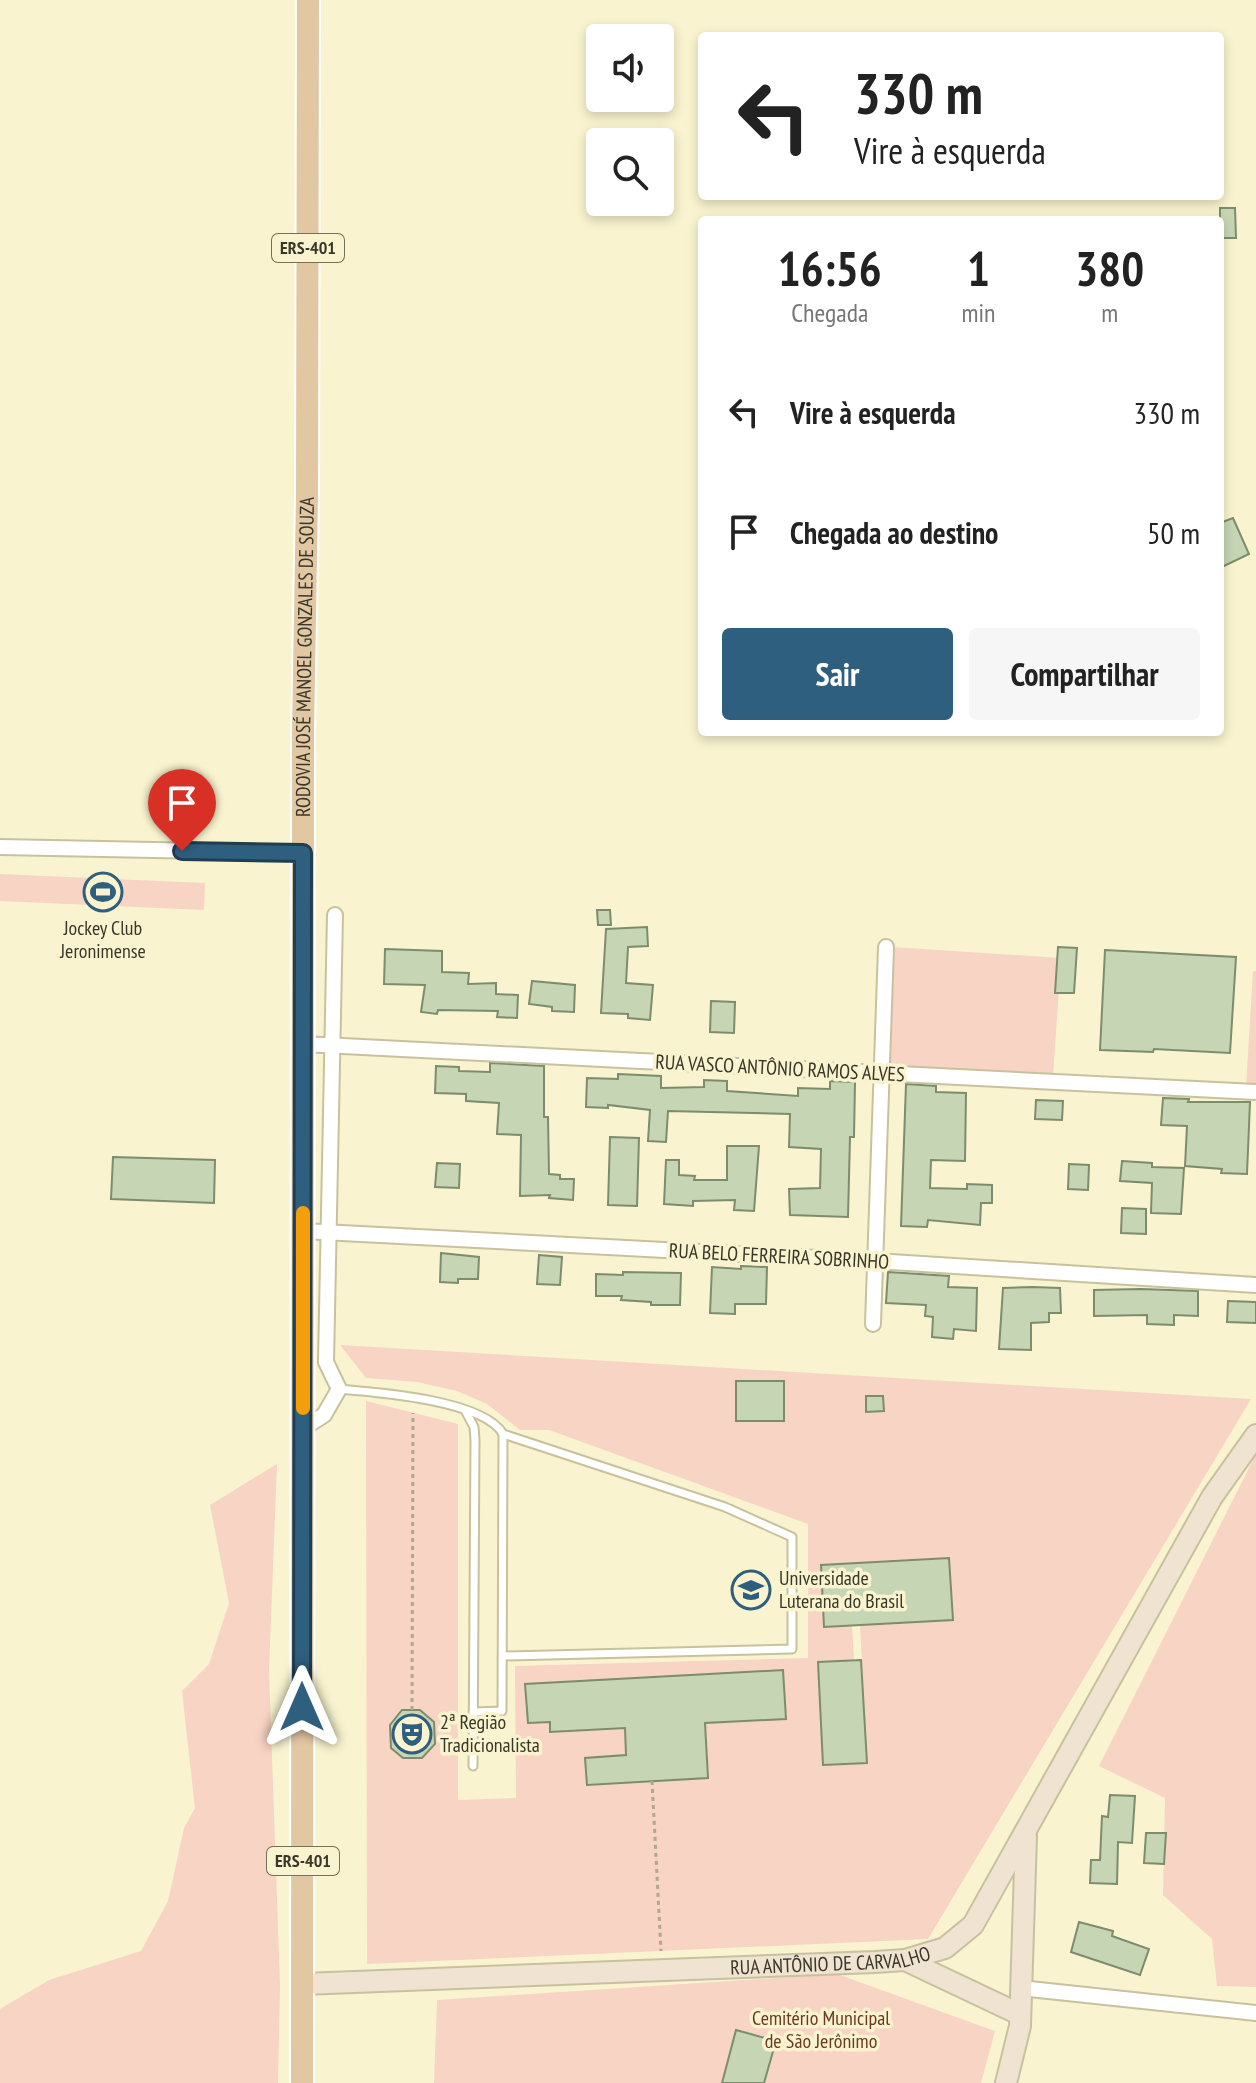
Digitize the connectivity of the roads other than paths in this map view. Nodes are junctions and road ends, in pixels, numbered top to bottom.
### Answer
1 (308, 0) edge
2 (0, 847) edge
3 (303, 853) junction
4 (335, 915) dead end
5 (886, 947) dead end
6 (303, 1044) junction
7 (332, 1045) junction
8 (881, 1073) junction
9 (1256, 1092) edge
10 (303, 1231) junction
11 (329, 1231) junction
12 (875, 1261) junction
13 (1256, 1285) edge
14 (873, 1324) dead end
15 (303, 1344) junction
16 (326, 1362) junction
17 (339, 1389) junction
18 (465, 1410) junction
19 (302, 1429) junction
20 (503, 1434) junction
21 (1256, 1435) edge
22 (503, 1656) junction
23 (473, 1712) junction
24 (473, 1766) dead end
25 (1026, 1832) junction
26 (905, 1960) junction
27 (303, 1984) junction
28 (1020, 1988) junction
29 (1256, 2013) edge
30 (1019, 2014) junction
31 (302, 2083) edge
32 (1006, 2083) edge

1 - 3 main road, RODOVIA JOSÉ MANOEL GONZALES DE SOUZA / ERS-401
2 - 3 street
3 - 6 main road, RODOVIA JOSÉ MANOEL GONZALES DE SOUZA / ERS-401
4 - 7 street
5 - 8 street
6 - 7 street, RUA VASCO ANTÔNIO RAMOS ALVES
6 - 10 main road, RODOVIA JOSÉ MANOEL GONZALES DE SOUZA / ERS-401
7 - 8 street, RUA VASCO ANTÔNIO RAMOS ALVES
7 - 11 street
8 - 9 street, RUA VASCO ANTÔNIO RAMOS ALVES
8 - 12 street
10 - 11 street, RUA BELO FERREIRA SOBRINHO
10 - 15 main road, RODOVIA JOSÉ MANOEL GONZALES DE SOUZA / ERS-401
11 - 12 street, RUA BELO FERREIRA SOBRINHO
11 - 16 street
12 - 13 street, RUA BELO FERREIRA SOBRINHO
12 - 14 street
15 - 16 street
15 - 19 main road, RODOVIA JOSÉ MANOEL GONZALES DE SOUZA / ERS-401
16 - 17 street
17 - 18 lane
17 - 19 street
18 - 20 lane
18 - 23 lane
19 - 27 main road, RODOVIA JOSÉ MANOEL GONZALES DE SOUZA / ERS-401
20 - 22 lane
20 - 22 lane
21 - 25 main road, RUA ANTÔNIO DE CARVALHO
22 - 23 lane
23 - 24 lane
25 - 26 main road, RUA ANTÔNIO DE CARVALHO
25 - 28 main road
26 - 27 main road, RUA ANTÔNIO DE CARVALHO
26 - 30 main road
27 - 31 main road, RODOVIA JOSÉ MANOEL GONZALES DE SOUZA / ERS-401
28 - 29 street
28 - 30 main road
30 - 32 main road

